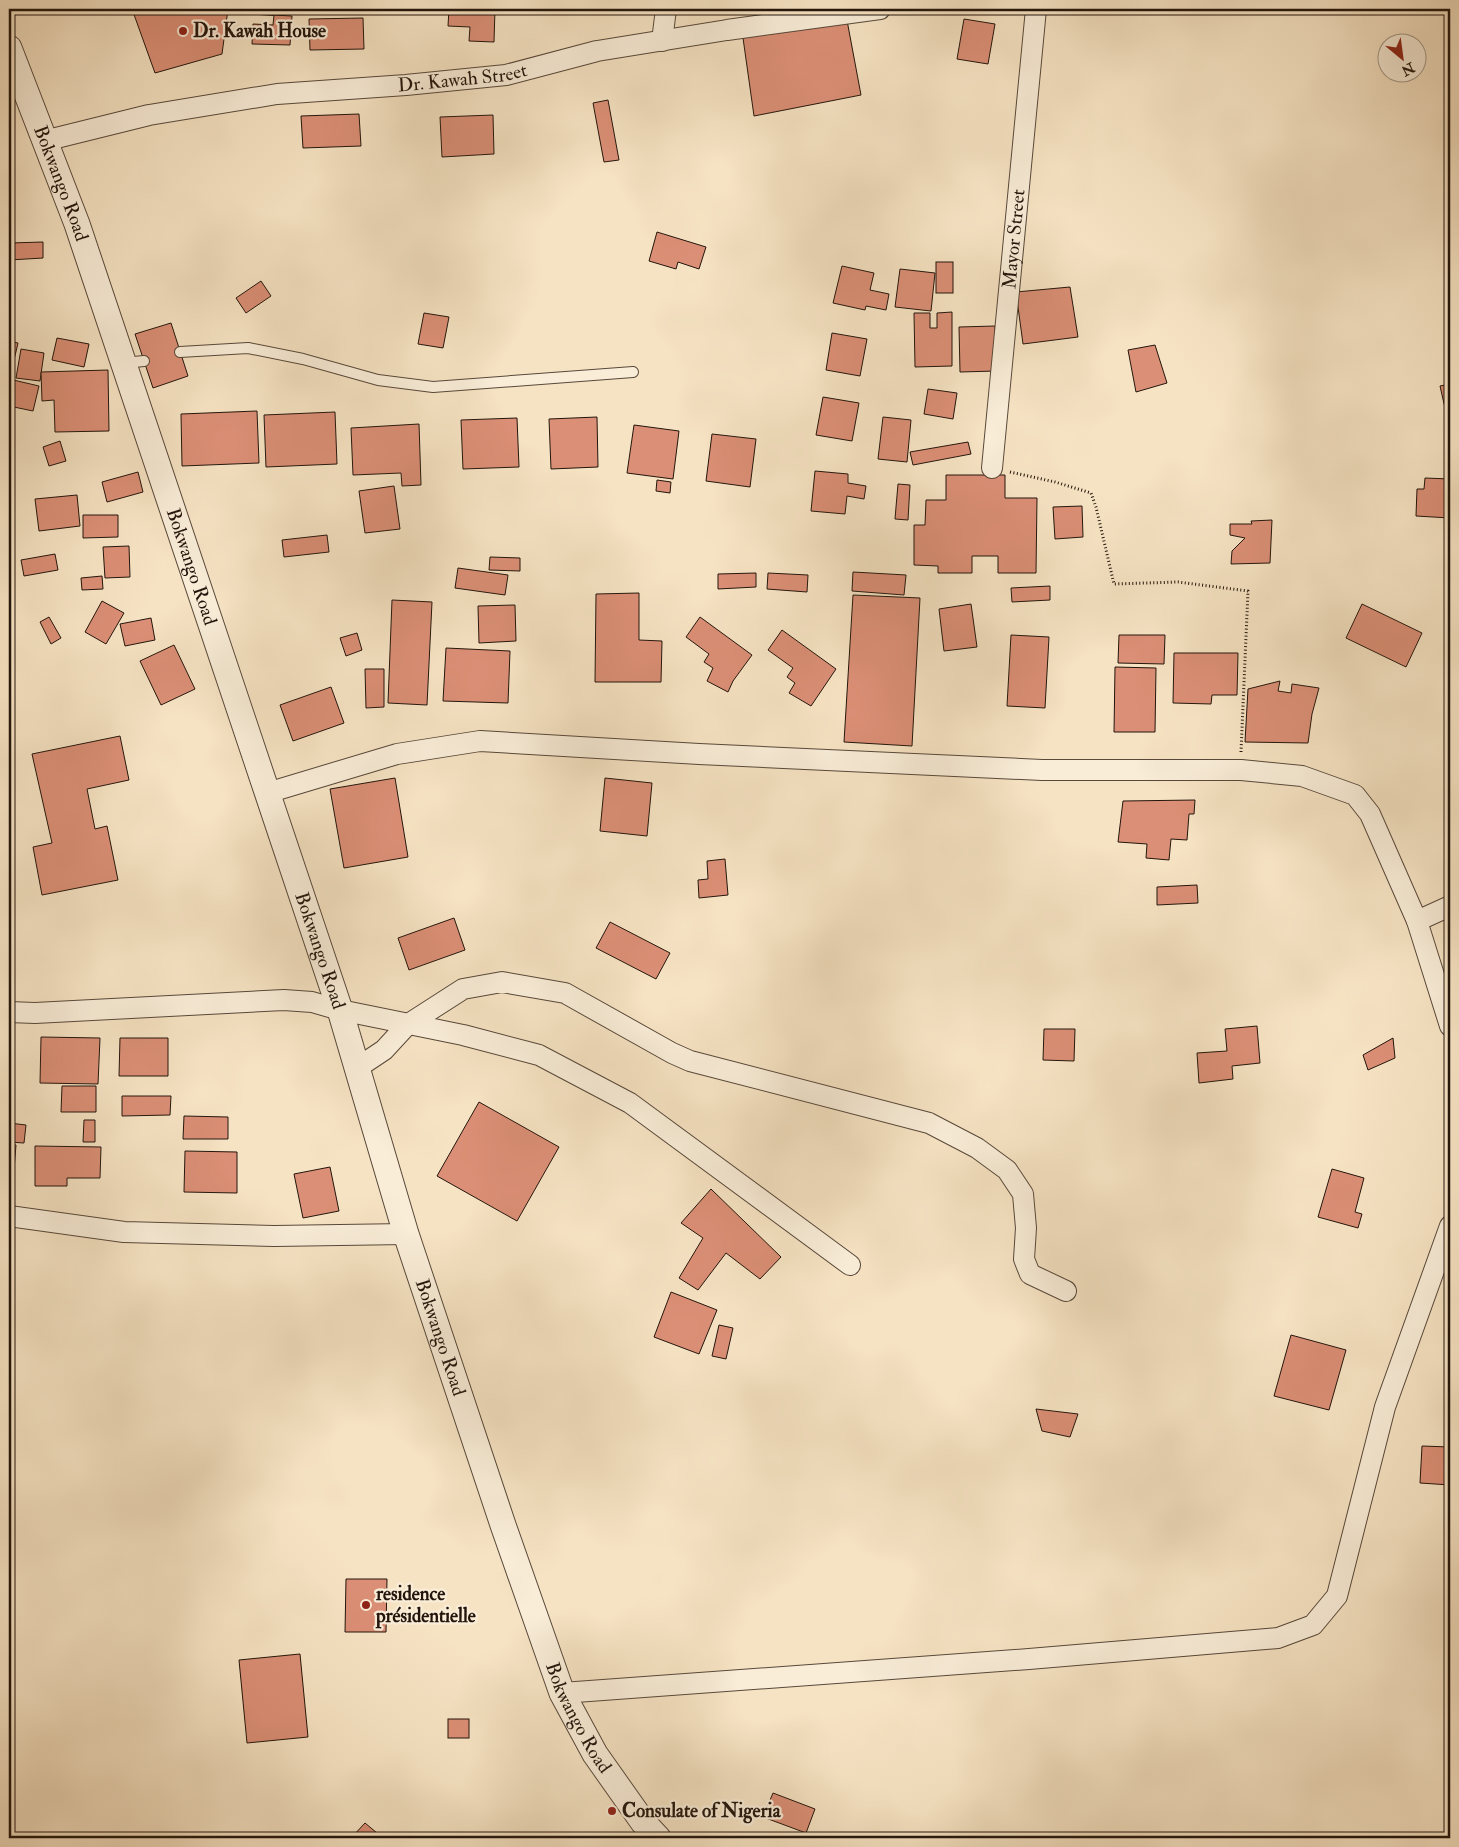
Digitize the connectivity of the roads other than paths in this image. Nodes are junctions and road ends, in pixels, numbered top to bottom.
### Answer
1 (666, 9) edge
2 (880, 9) edge
3 (1036, 9) edge
4 (662, 41) junction
5 (9, 48) edge
6 (44, 141) junction
7 (180, 352) dead end
8 (632, 372) dead end
9 (992, 468) road end
10 (267, 793) junction
11 (1450, 906) edge
12 (1417, 921) junction
13 (340, 1010) junction
14 (9, 1012) edge
15 (407, 1025) junction
16 (1450, 1026) edge
17 (357, 1068) junction
18 (9, 1216) edge
19 (1450, 1226) edge
20 (406, 1234) junction
21 (850, 1265) dead end
22 (1066, 1291) dead end
23 (562, 1693) junction
24 (658, 1838) edge

1 - 4 street
2 - 4 street, Dr. Kawah Street
3 - 9 street, Mayor Street
4 - 6 street, Dr. Kawah Street
5 - 6 street, Bokwango Road
6 - 10 street, Bokwango Road
7 - 8 lane
10 - 12 street
10 - 13 street, Bokwango Road
11 - 12 street
12 - 16 street
13 - 14 street
13 - 15 street
13 - 17 street, Bokwango Road
15 - 17 street
15 - 21 street
15 - 22 street
17 - 20 street, Bokwango Road
18 - 20 street
19 - 23 street
20 - 23 street, Bokwango Road
23 - 24 street, Bokwango Road

